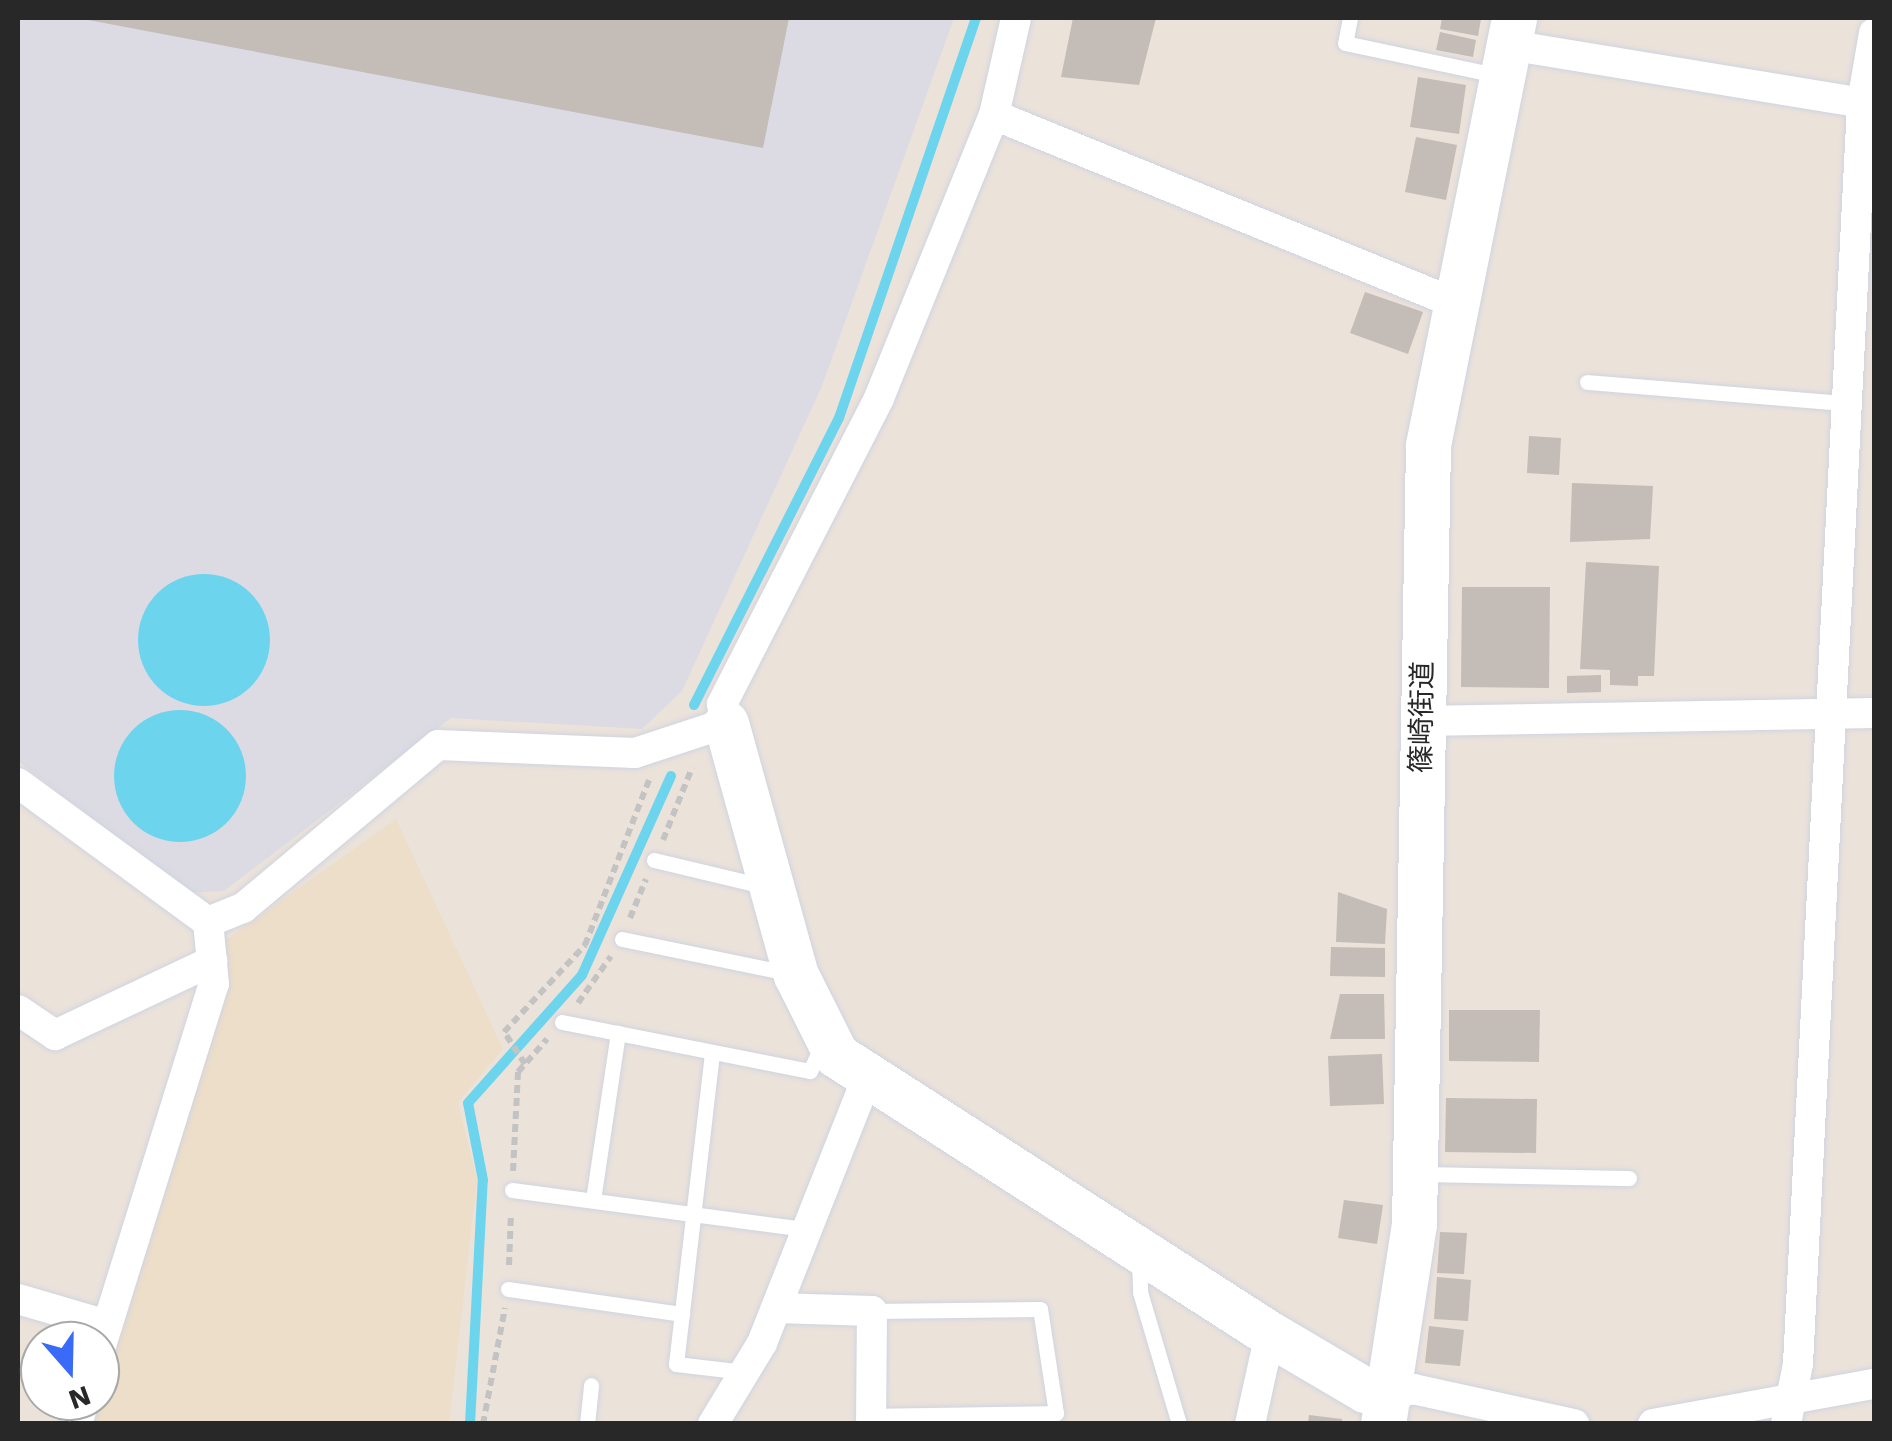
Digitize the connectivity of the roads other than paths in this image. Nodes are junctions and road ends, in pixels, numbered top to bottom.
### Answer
1 (1016, 18) edge
2 (1350, 18) edge
3 (1874, 33) edge
4 (1508, 46) edge
5 (1868, 104) edge
6 (994, 115) junction
7 (1455, 303) junction
8 (1587, 382) dead end
9 (1845, 403) junction
10 (1874, 712) edge
11 (1828, 713) junction
12 (1422, 721) junction
13 (726, 723) junction
14 (18, 783) edge
15 (654, 860) road end
16 (772, 888) junction
17 (208, 922) junction
18 (622, 939) road end
19 (212, 961) junction
20 (796, 975) junction
21 (18, 1010) edge
22 (562, 1022) road end
23 (618, 1033) junction
24 (825, 1040) junction
25 (712, 1053) junction
26 (866, 1080) junction
27 (1414, 1174) junction
28 (1629, 1178) dead end
29 (512, 1190) road end
30 (594, 1200) junction
31 (694, 1213) junction
32 (804, 1229) junction
33 (1139, 1246) junction
34 (508, 1289) road end
35 (18, 1300) edge
36 (776, 1308) junction
37 (872, 1311) junction
38 (682, 1314) junction
39 (67, 1321) edge
40 (109, 1321) edge
41 (1270, 1334) junction
42 (746, 1372) junction
43 (1874, 1384) edge
44 (590, 1385) dead end
45 (1386, 1409) edge
46 (1789, 1411) edge
47 (871, 1420) edge
48 (587, 1424) edge
49 (712, 1424) edge
50 (1179, 1424) edge
51 (1250, 1424) edge
52 (1574, 1424) edge
53 (1652, 1424) edge

1 - 6 street
2 - 4 lane
3 - 5 street
4 - 5 street
4 - 7 street, 篠崎街道
5 - 9 street
6 - 7 street
6 - 13 street
7 - 12 street, 篠崎街道
8 - 9 lane
9 - 11 street
10 - 11 street
11 - 12 street
11 - 46 street
12 - 27 street, 篠崎街道
13 - 16 street
13 - 17 street
14 - 17 street
15 - 16 lane
16 - 20 street
17 - 19 street
18 - 20 lane
19 - 21 street
19 - 40 street
20 - 24 street
22 - 23 lane
23 - 25 lane
23 - 30 lane
24 - 25 lane
24 - 26 street
25 - 31 lane
26 - 32 street
26 - 33 street
27 - 28 lane
27 - 45 street, 篠崎街道
29 - 30 lane
30 - 31 lane
31 - 32 lane
31 - 38 lane
32 - 36 street
33 - 41 street
33 - 50 lane
34 - 38 lane
35 - 39 street
36 - 37 street
36 - 42 street
37 - 47 street
37 - 47 lane
38 - 42 lane
41 - 45 street
41 - 51 street
42 - 49 street
43 - 46 street
44 - 48 lane
45 - 52 street
46 - 53 street

